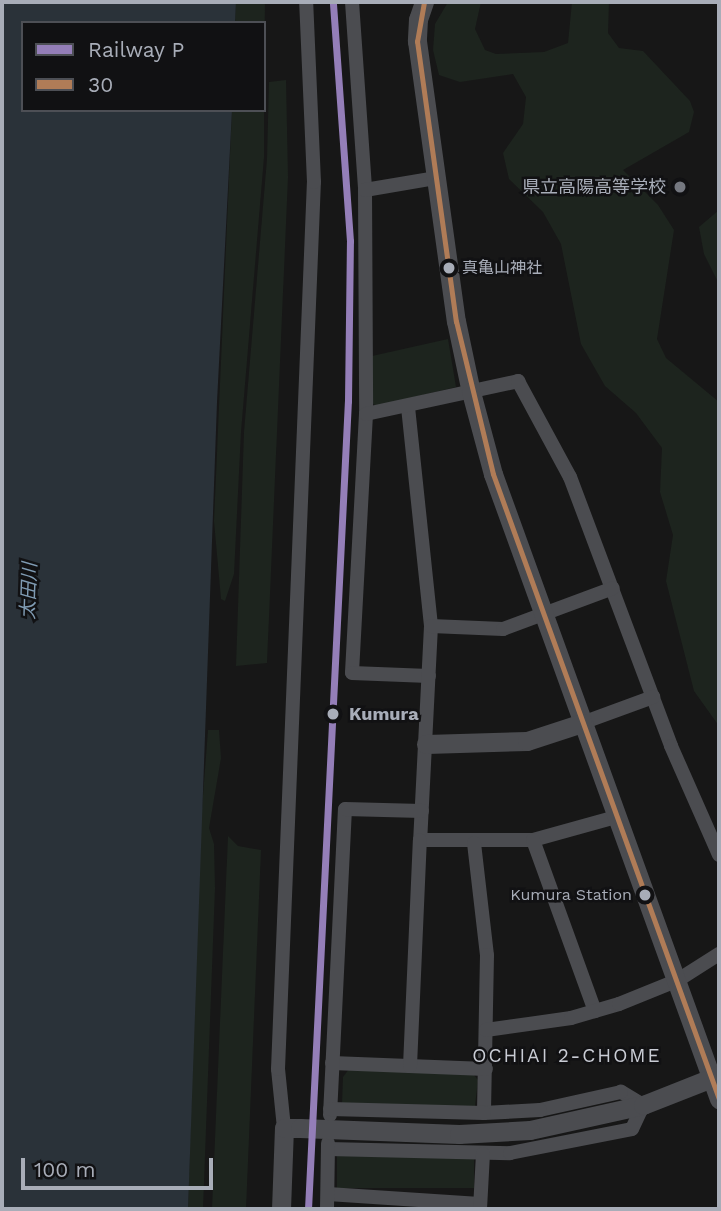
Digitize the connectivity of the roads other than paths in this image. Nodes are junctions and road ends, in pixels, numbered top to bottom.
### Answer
1 (306, 2) edge
2 (352, 2) edge
3 (424, 2) edge
4 (435, 178) junction
5 (365, 190) junction
6 (471, 392) junction
7 (408, 407) junction
8 (366, 414) junction
9 (613, 588) junction
10 (543, 614) junction
11 (431, 626) junction
12 (429, 676) junction
13 (653, 697) junction
14 (582, 723) junction
15 (426, 744) junction
16 (422, 811) junction
17 (616, 817) junction
18 (420, 840) junction
19 (533, 840) junction
20 (474, 843) junction
21 (719, 852) edge
22 (719, 954) edge
23 (678, 980) junction
24 (595, 1011) junction
25 (486, 1030) junction
26 (332, 1063) junction
27 (410, 1066) junction
28 (486, 1069) junction
29 (715, 1077) edge
30 (719, 1099) edge
31 (643, 1105) junction
32 (330, 1109) junction
33 (484, 1113) junction
34 (292, 1128) junction
35 (328, 1149) junction
36 (483, 1154) junction
37 (327, 1202) edge
38 (480, 1207) edge
39 (281, 1209) edge

1 - 34 street
2 - 5 street
3 - 4 street
4 - 5 street
4 - 6 street
5 - 8 street
6 - 7 street
6 - 9 street
6 - 10 street
7 - 8 street
7 - 11 street
8 - 12 street
9 - 10 street
9 - 13 street
10 - 11 street
10 - 14 street
11 - 12 street
12 - 15 street
13 - 14 street
13 - 21 street
14 - 15 street
14 - 17 street
15 - 16 street
16 - 18 street
16 - 26 street
17 - 19 street
17 - 23 street
18 - 20 street
18 - 27 street
19 - 20 street
19 - 24 street
20 - 25 street
22 - 23 street
23 - 24 street
23 - 29 street
24 - 25 street
25 - 28 street
26 - 27 street
26 - 32 street
27 - 28 street
28 - 33 street
29 - 30 street
29 - 31 street
31 - 33 street
31 - 34 street, bridge
31 - 36 street
32 - 33 street
32 - 35 street
34 - 39 street
35 - 36 street
35 - 37 street
36 - 38 street
37 - 38 street

